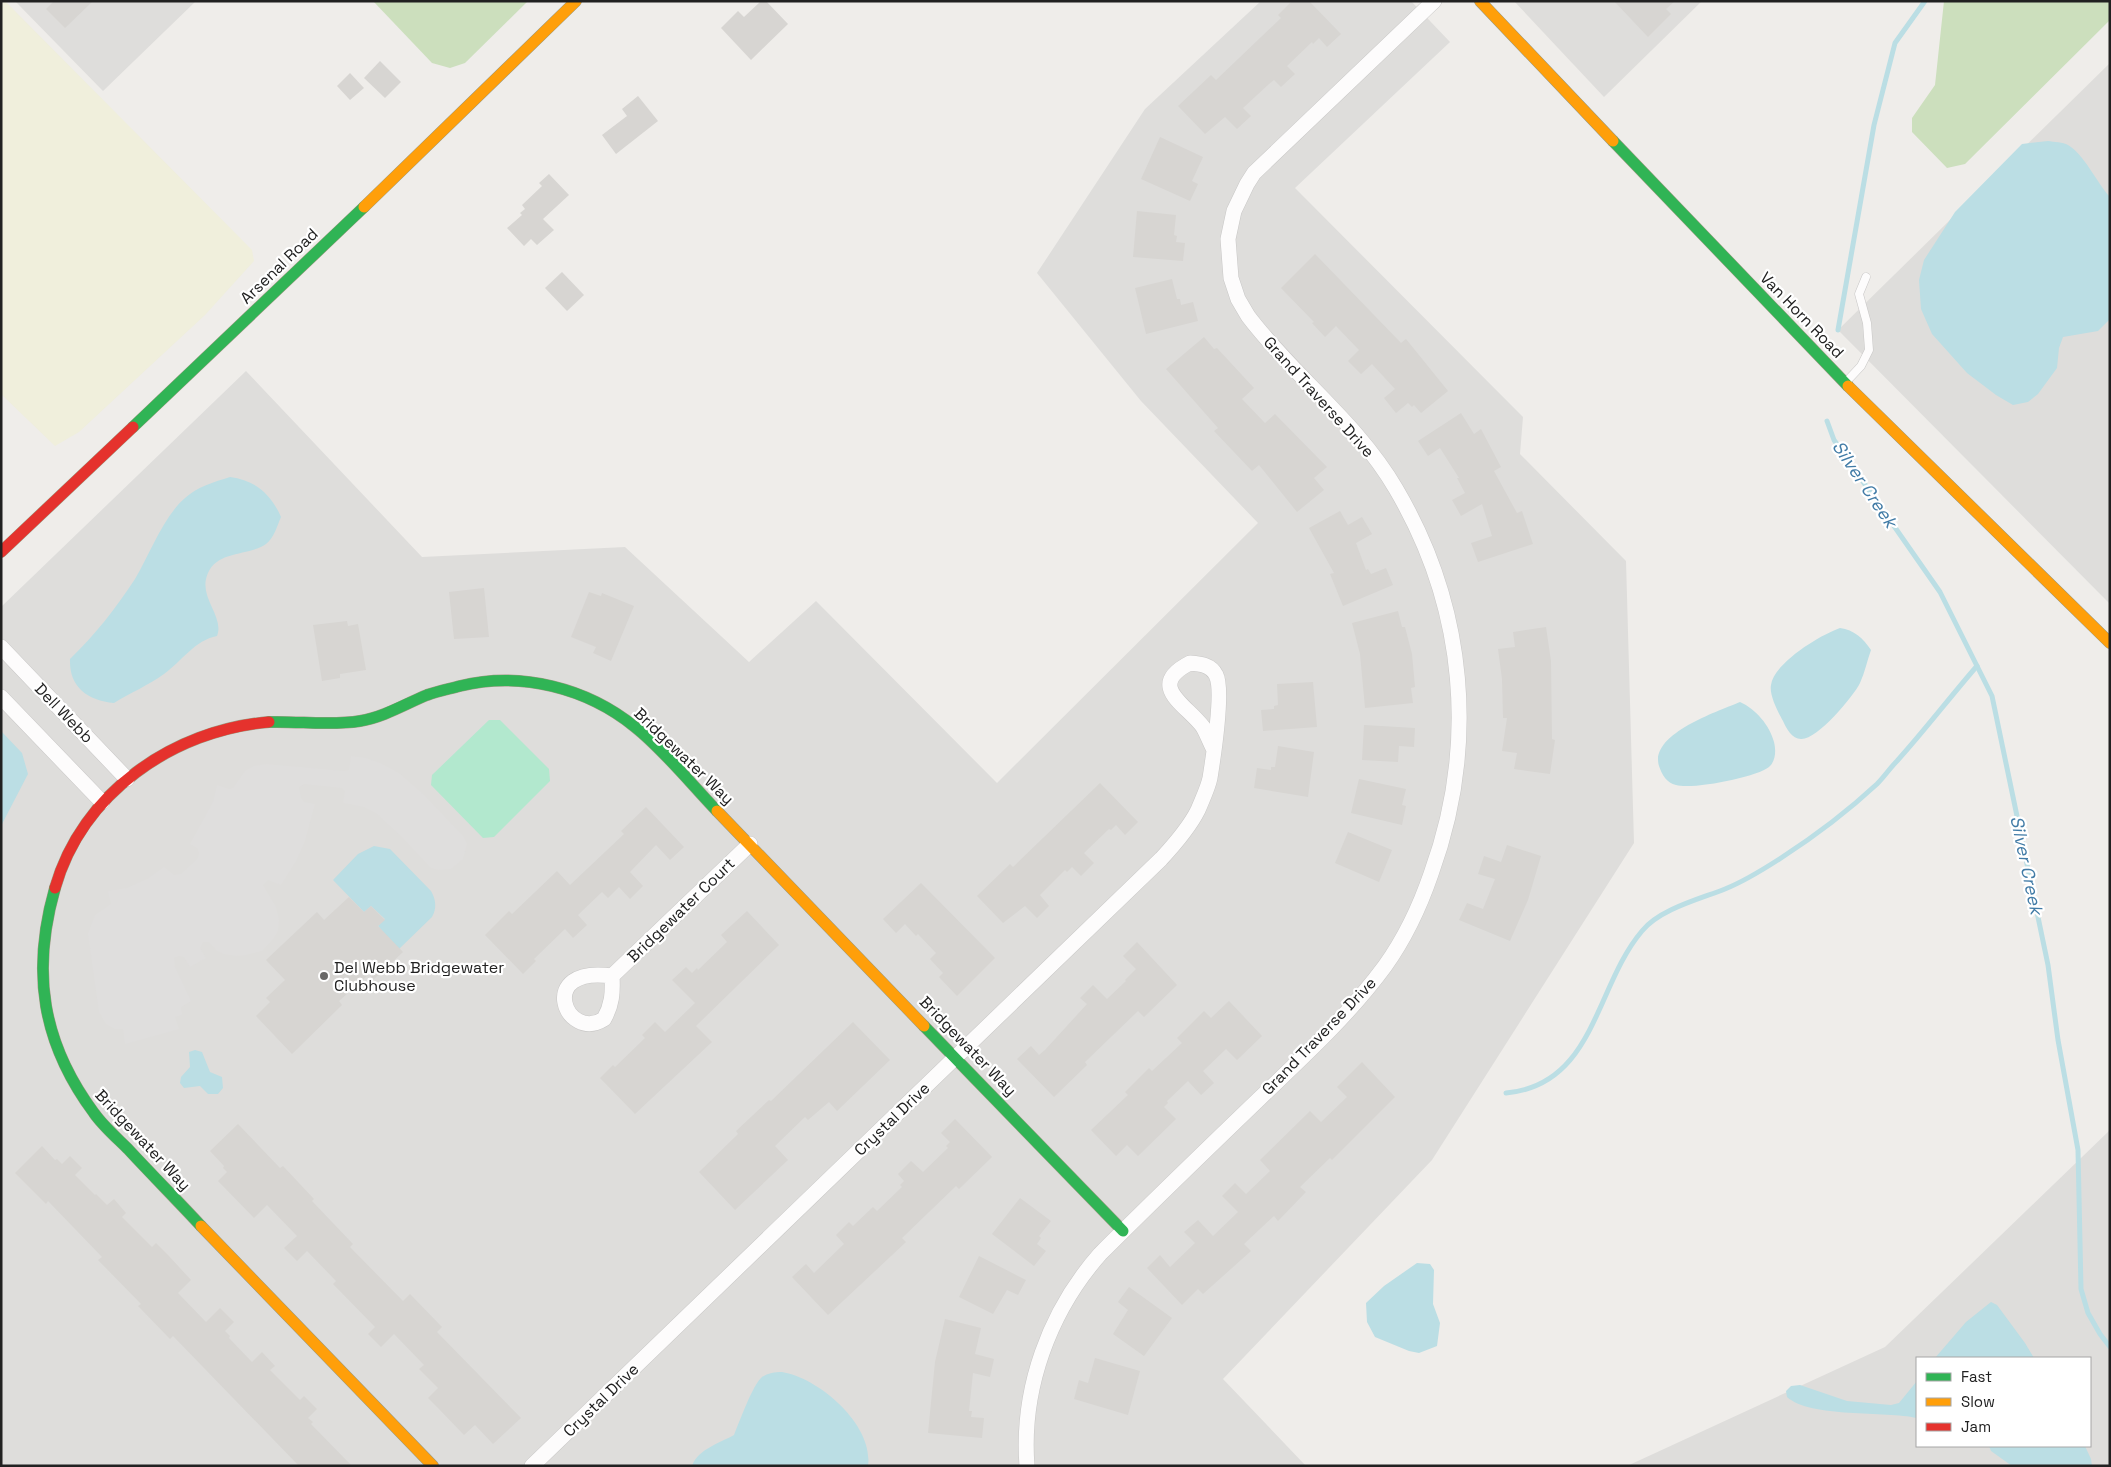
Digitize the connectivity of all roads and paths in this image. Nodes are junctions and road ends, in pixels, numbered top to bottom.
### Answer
1 (576, 1) edge
2 (1434, 1) edge
3 (1480, 1) edge
4 (1866, 277) dead end
5 (1845, 383) junction
6 (1, 552) edge
7 (2110, 643) edge
8 (1, 648) edge
9 (1, 698) edge
10 (1214, 748) junction
11 (127, 779) junction
12 (102, 802) junction
13 (750, 844) junction
14 (612, 976) dead end
15 (956, 1057) junction
16 (1123, 1231) junction
17 (433, 1466) edge
18 (532, 1466) edge
19 (1027, 1466) edge

1 - 6 street, Arsenal Road
2 - 16 street, Grand Traverse Drive
3 - 5 street, Van Horn Road
4 - 5 lane
5 - 7 street, Van Horn Road
8 - 11 street, Dell Webb
9 - 12 street
10 - 10 street, Crystal Drive
10 - 15 street, Crystal Drive
11 - 12 street, Bridgewater Way
11 - 13 street, Bridgewater Way
12 - 17 street, Bridgewater Way
13 - 14 street, Bridgewater Court
13 - 15 street, Bridgewater Way
15 - 16 street, Bridgewater Way
15 - 18 street, Crystal Drive
16 - 19 street, Grand Traverse Drive

